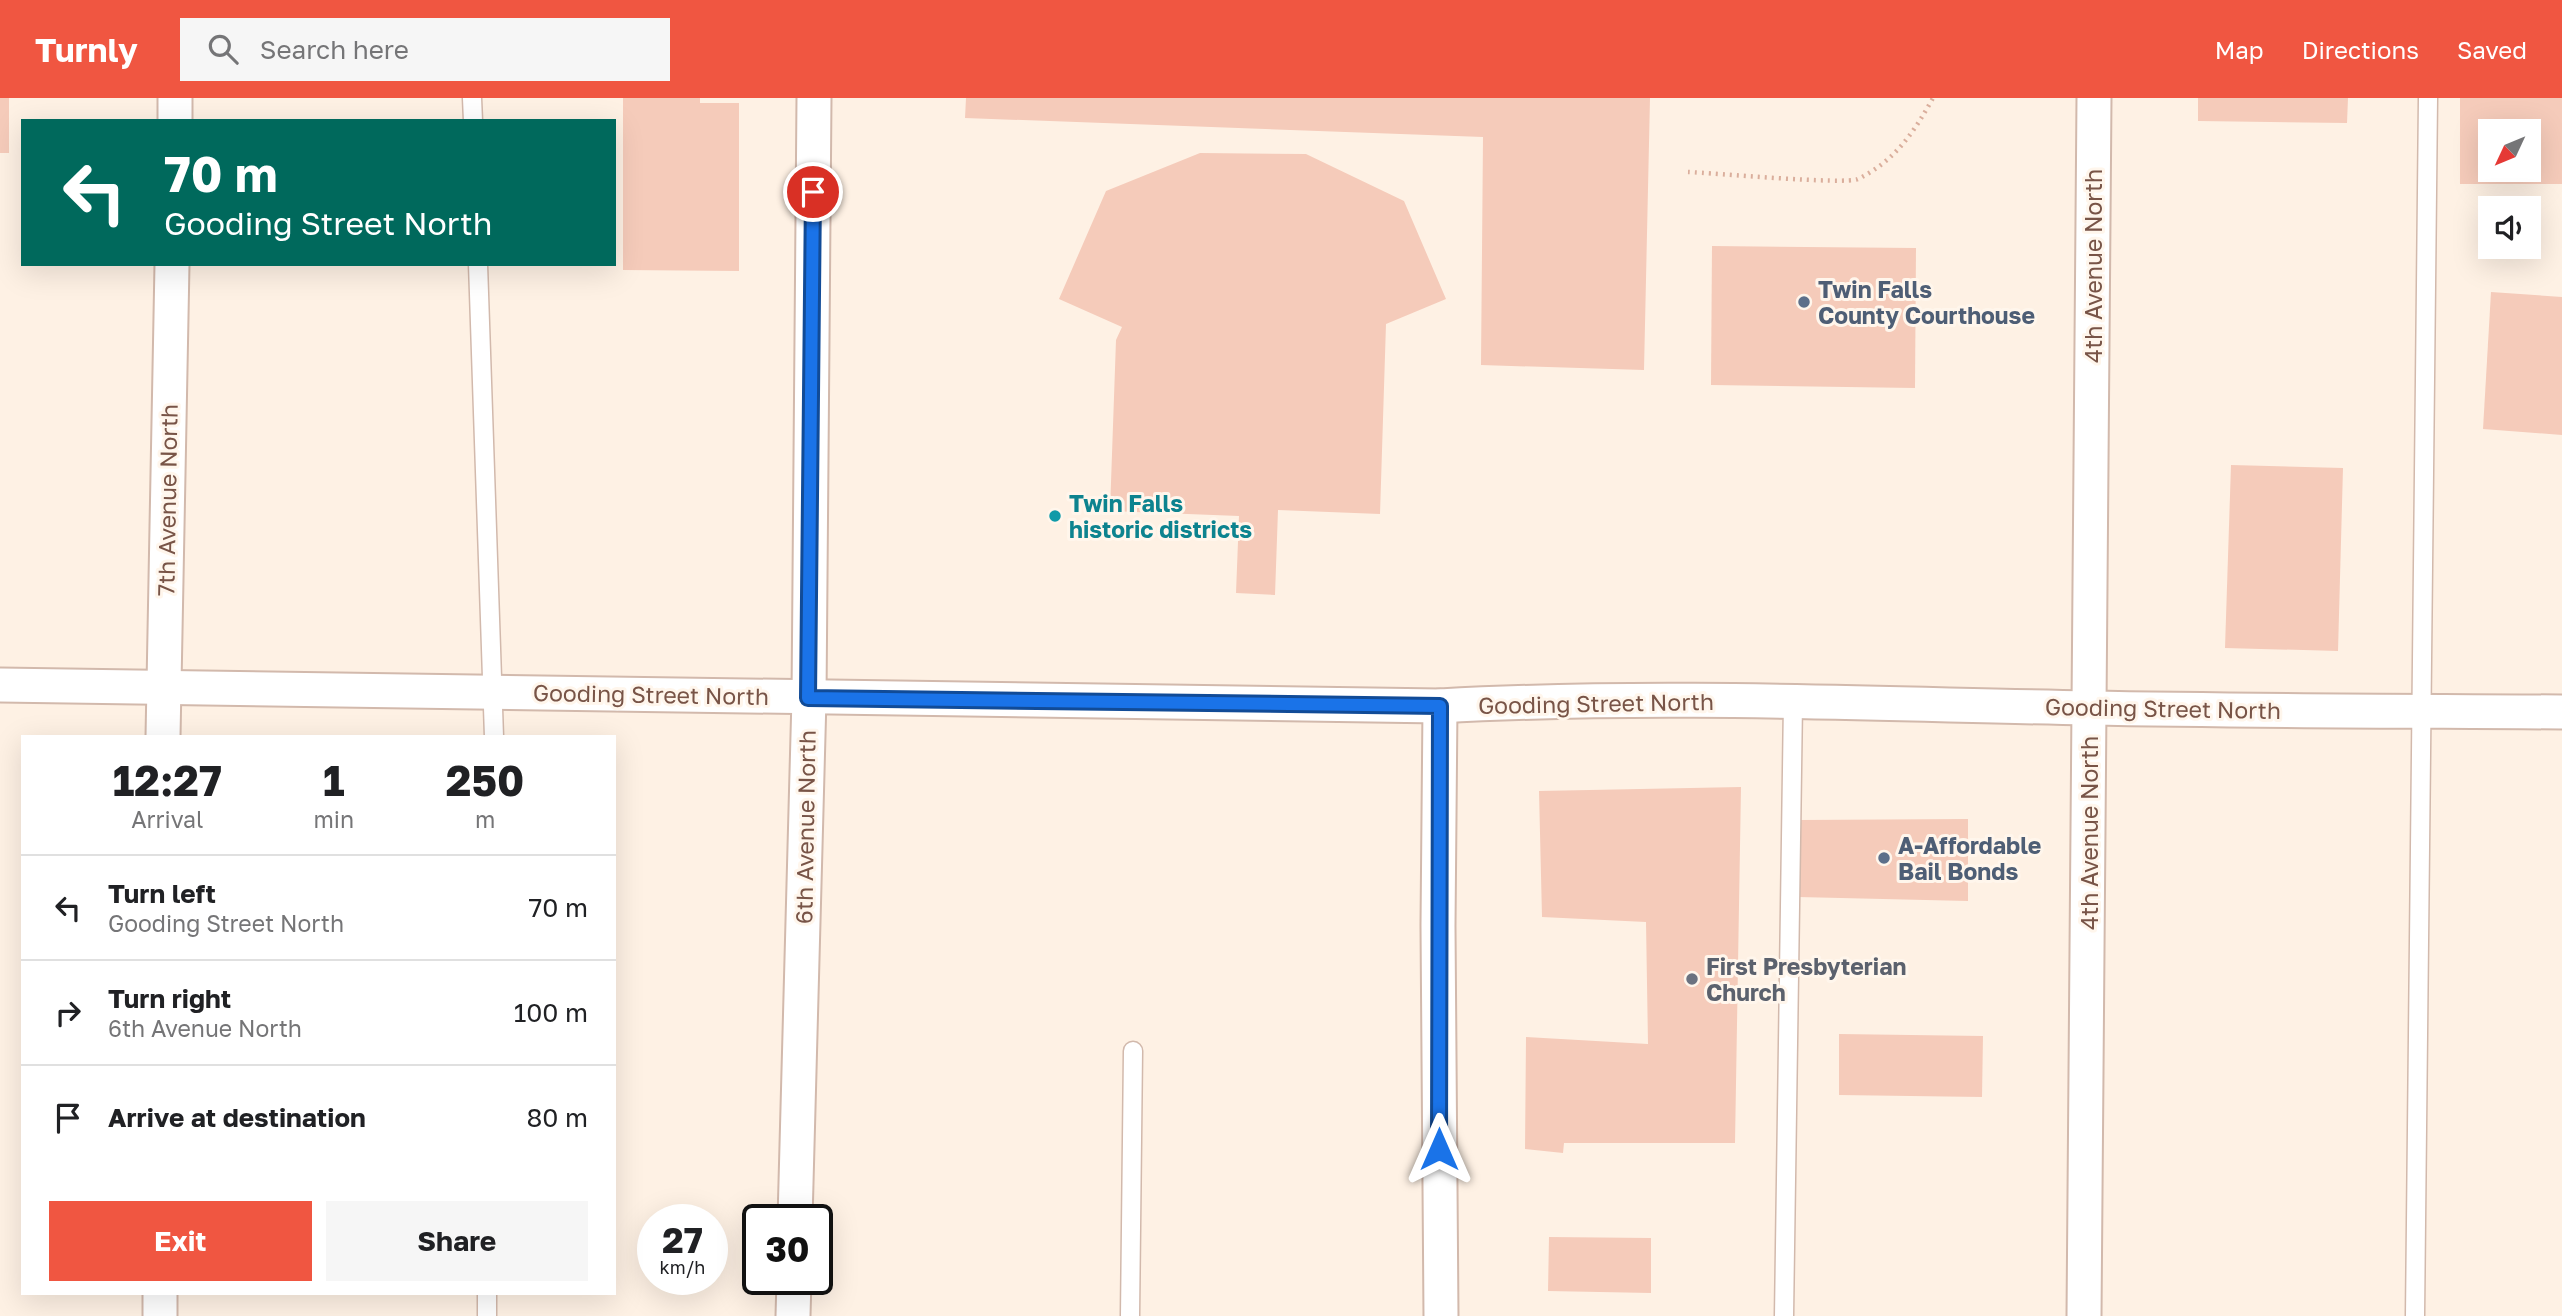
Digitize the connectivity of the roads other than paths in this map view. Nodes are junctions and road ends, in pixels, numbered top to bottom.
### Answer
1 (175, 98) edge
2 (472, 98) edge
3 (814, 98) edge
4 (2094, 98) edge
5 (2428, 98) edge
6 (175, 119) edge
7 (473, 119) edge
8 (172, 266) edge
9 (478, 266) edge
10 (0, 685) edge
11 (163, 687) junction
12 (494, 691) junction
13 (808, 698) junction
14 (1793, 702) junction
15 (1440, 706) junction
16 (2090, 708) junction
17 (2422, 711) junction
18 (2562, 712) edge
19 (163, 735) edge
20 (494, 735) edge
21 (1133, 1051) dead end
22 (795, 1204) edge
23 (160, 1295) edge
24 (487, 1295) edge
25 (794, 1295) edge
26 (160, 1316) edge
27 (487, 1316) edge
28 (793, 1316) edge
29 (1130, 1316) edge
30 (1441, 1316) edge
31 (1784, 1316) edge
32 (2084, 1316) edge
33 (2415, 1316) edge

1 - 6 street
2 - 7 lane
3 - 13 street, 6th Avenue North
4 - 16 street, 4th Avenue North
5 - 17 lane
8 - 11 street, 7th Avenue North
9 - 12 lane
10 - 11 street, Gooding Street North
11 - 12 street, Gooding Street North
11 - 19 street, 7th Avenue North
12 - 13 street, Gooding Street North
12 - 20 lane
13 - 15 street, Gooding Street North
13 - 22 street, 6th Avenue North
14 - 15 street, Gooding Street North
14 - 16 street, Gooding Street North
14 - 31 lane
15 - 30 street
16 - 17 street, Gooding Street North
16 - 32 street, 4th Avenue North
17 - 18 street, Gooding Street North
17 - 33 lane
21 - 29 lane
23 - 26 street
24 - 27 lane
25 - 28 street

